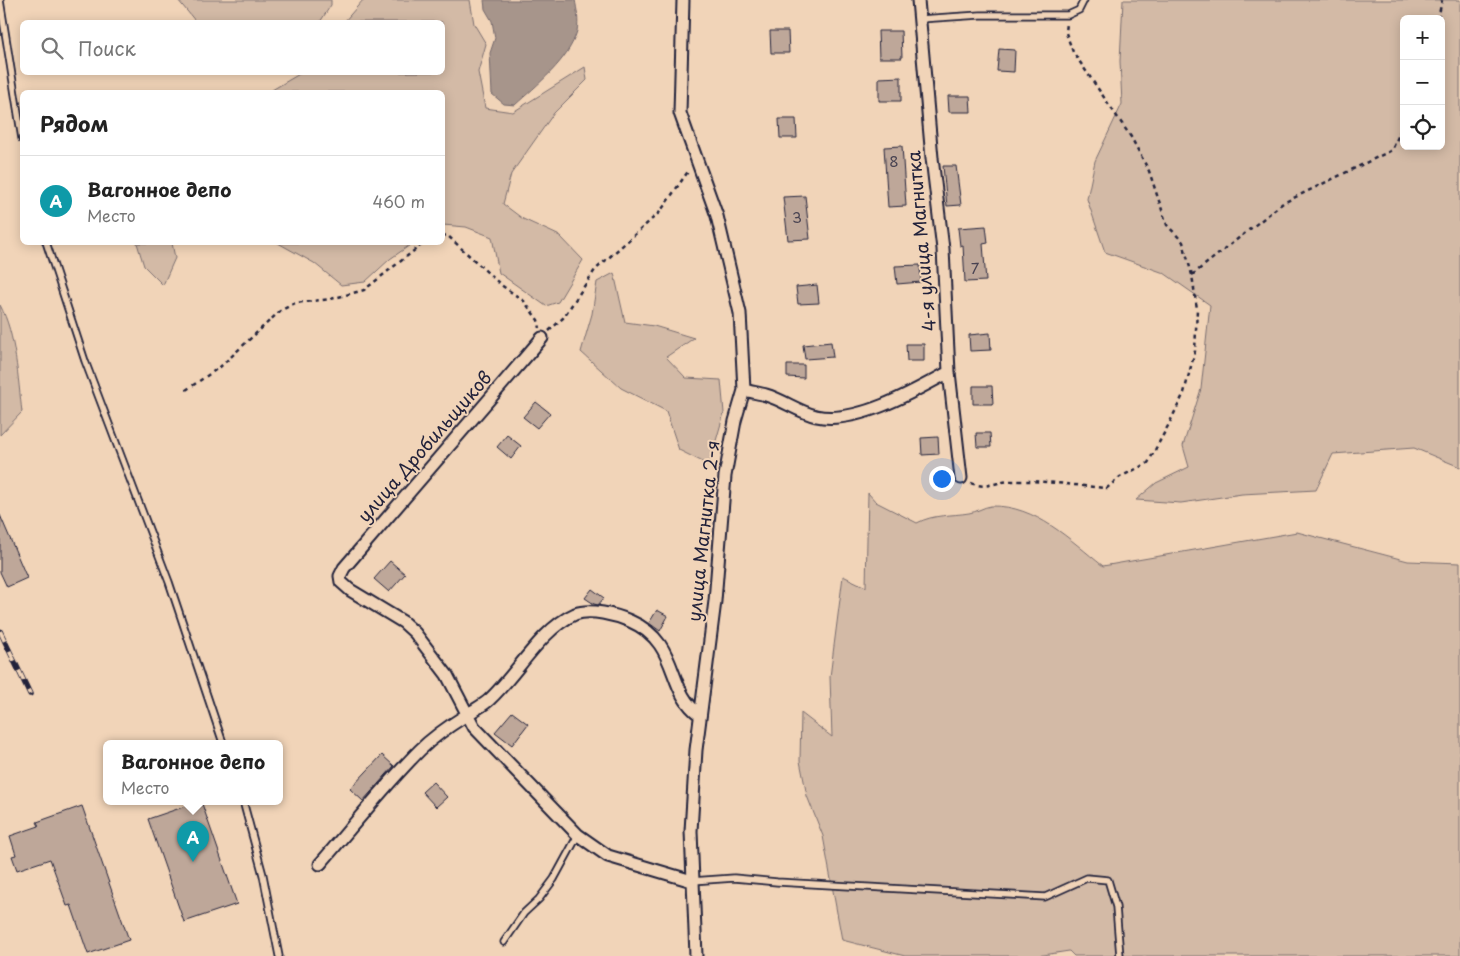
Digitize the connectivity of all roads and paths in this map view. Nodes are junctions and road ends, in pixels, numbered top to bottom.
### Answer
1 (0, 0) edge
2 (683, 0) edge
3 (918, 0) edge
4 (1084, 0) edge
5 (1442, 0) edge
6 (1068, 15) junction
7 (1439, 15) edge
8 (920, 19) junction
9 (20, 126) edge
10 (1400, 132) edge
11 (697, 158) junction
12 (445, 235) edge
13 (47, 245) edge
14 (421, 245) edge
15 (1192, 275) junction
16 (542, 338) junction
17 (950, 372) junction
18 (186, 390) dead end
19 (744, 390) junction
20 (961, 478) joint
21 (468, 714) junction
22 (700, 715) junction
23 (223, 740) edge
24 (244, 805) edge
25 (578, 835) junction
26 (320, 864) dead end
27 (692, 881) junction
28 (504, 942) dead end
29 (279, 956) edge
30 (696, 956) edge
31 (1120, 956) edge

1 - 9 lane
2 - 11 street, улица Магнитка 2-я
3 - 8 street, 4-я улица Магнитка
4 - 6 lane
5 - 7 path
6 - 8 lane
6 - 15 path
8 - 17 street, 4-я улица Магнитка
10 - 15 path
11 - 16 path
11 - 19 street, улица Магнитка 2-я
12 - 16 path
13 - 23 lane
14 - 18 path
15 - 20 path
16 - 21 street, улица Дробильщиков
17 - 19 street
17 - 20 street, 4-я улица Магнитка
19 - 22 street, улица Магнитка 2-я
21 - 22 street
21 - 25 street
21 - 26 street
22 - 27 street, улица Магнитка 2-я
24 - 29 lane
25 - 27 street
25 - 28 lane
27 - 30 street, улица Магнитка 2-я
27 - 31 lane

